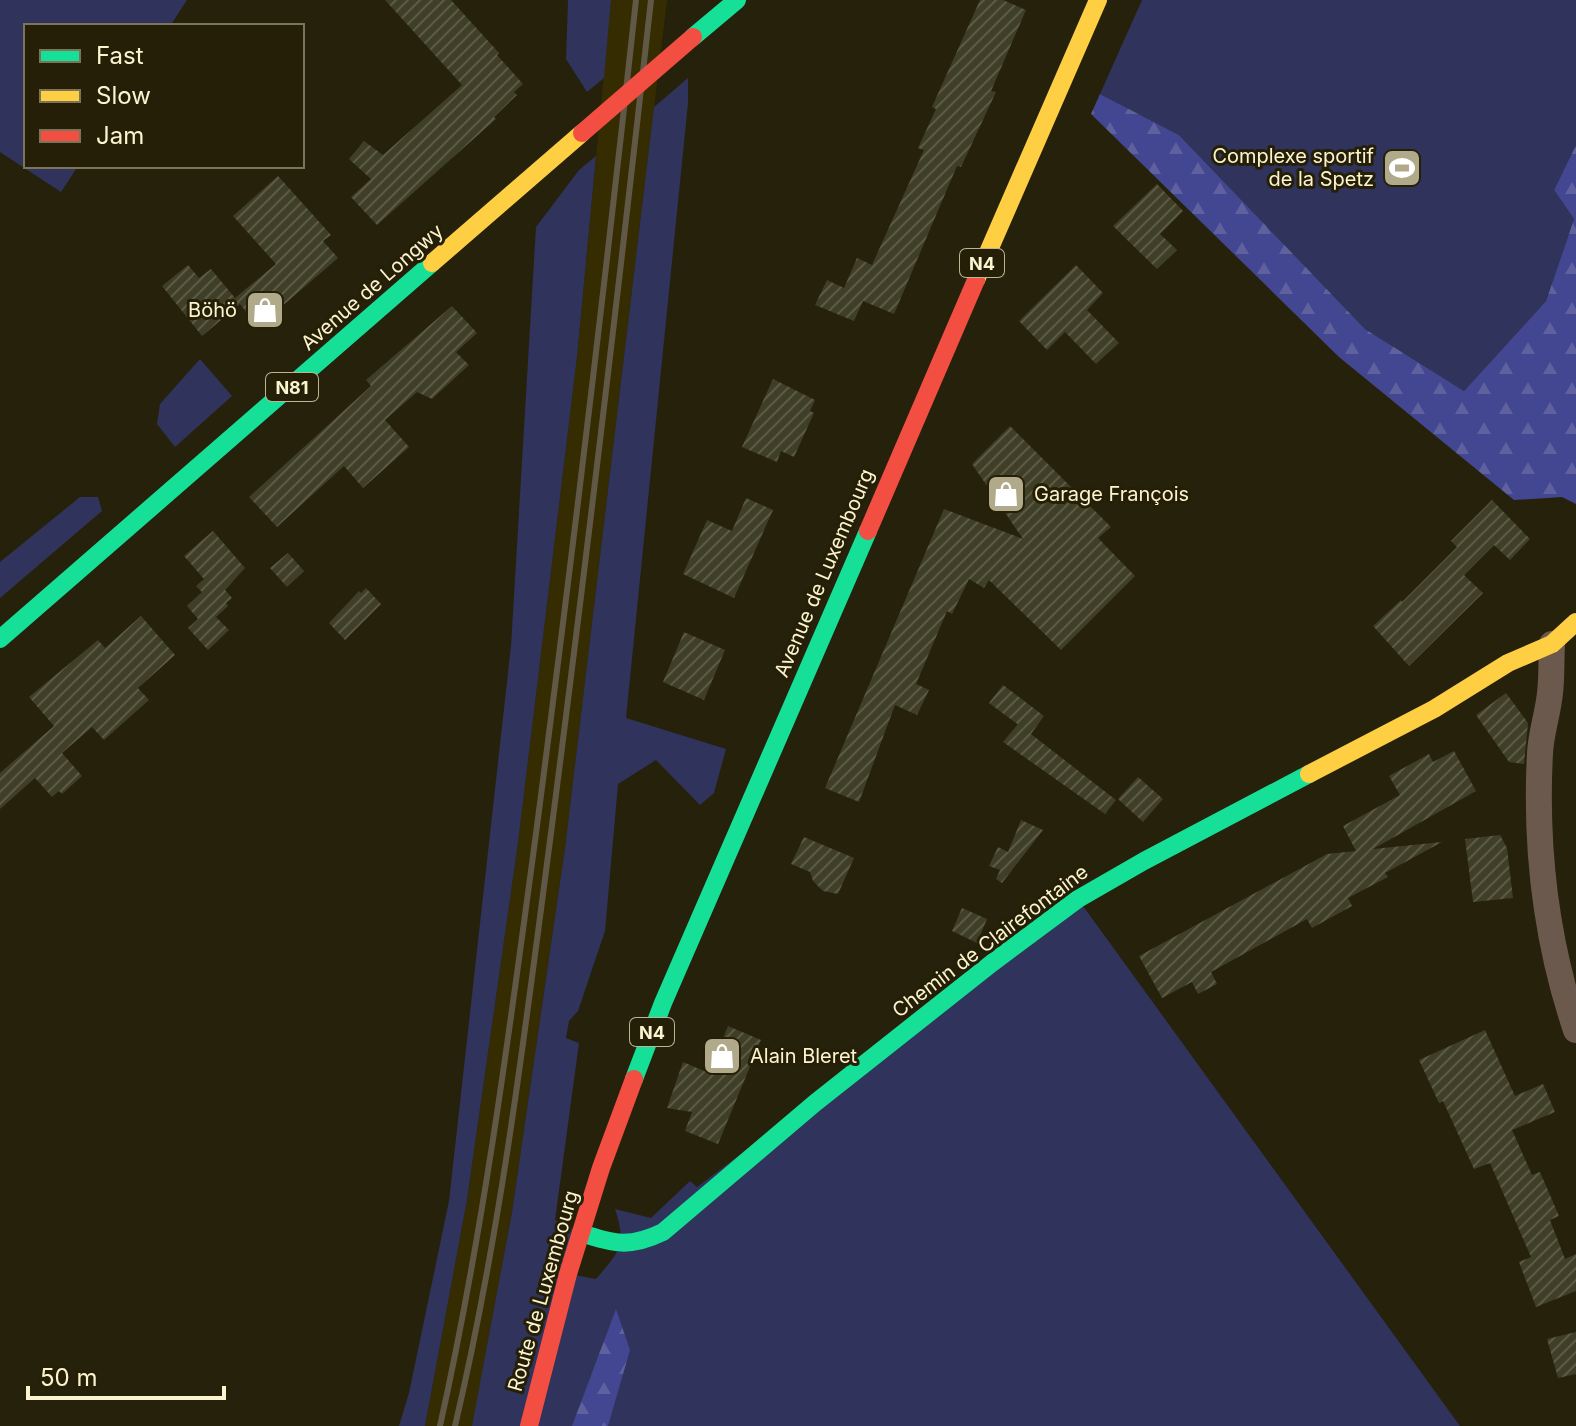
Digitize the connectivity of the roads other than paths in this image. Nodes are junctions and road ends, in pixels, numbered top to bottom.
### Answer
1 (737, 0) edge
2 (1098, 0) edge
3 (1576, 622) edge
4 (0, 639) edge
5 (1552, 644) junction
6 (1576, 1030) edge
7 (601, 1168) joint
8 (581, 1233) junction
9 (529, 1426) edge

1 - 4 main road, Avenue de Longwy / N81, bridge
2 - 7 main road, Avenue de Luxembourg / N4
3 - 5 main road, Chemin de Clairefontaine
5 - 6 street
5 - 8 main road, Chemin de Clairefontaine
7 - 8 main road, Route de Luxembourg / N4
8 - 9 main road, Route de Luxembourg / N4

